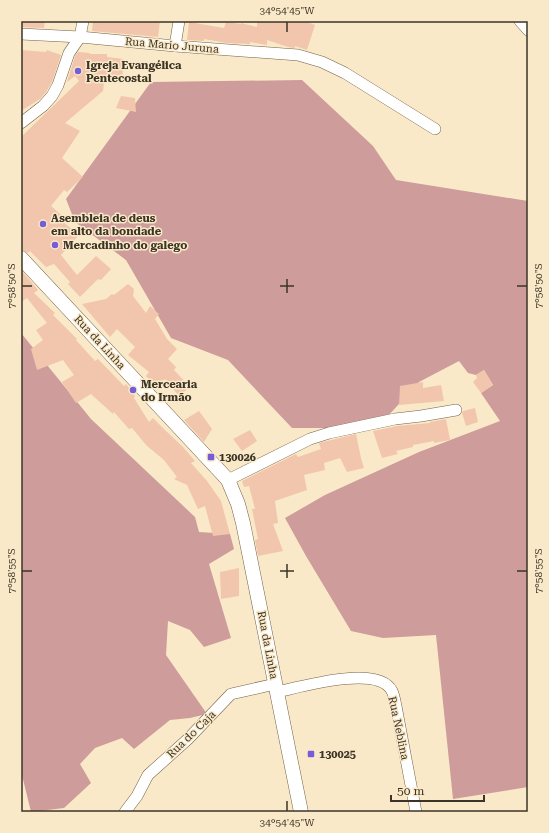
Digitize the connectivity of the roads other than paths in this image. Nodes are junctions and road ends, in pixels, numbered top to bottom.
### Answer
1 (83, 21) edge
2 (179, 21) edge
3 (520, 21) edge
4 (528, 30) edge
5 (21, 34) edge
6 (80, 37) junction
7 (175, 46) junction
8 (21, 123) edge
9 (435, 129) dead end
10 (21, 258) edge
11 (456, 410) dead end
12 (228, 480) junction
13 (276, 688) junction
14 (125, 812) edge
15 (301, 812) edge
16 (416, 812) edge

1 - 6 street
2 - 7 street
3 - 4 street
5 - 6 street, Rua Mario Juruna
6 - 7 street, Rua Mario Juruna
6 - 8 street
7 - 9 street, Rua Mario Juruna
10 - 12 street, Rua da Linha
11 - 12 street
12 - 13 street, Rua da Linha
13 - 14 street, Rua do Caja
13 - 15 street, Rua da Linha
13 - 16 street, Rua Neblina

